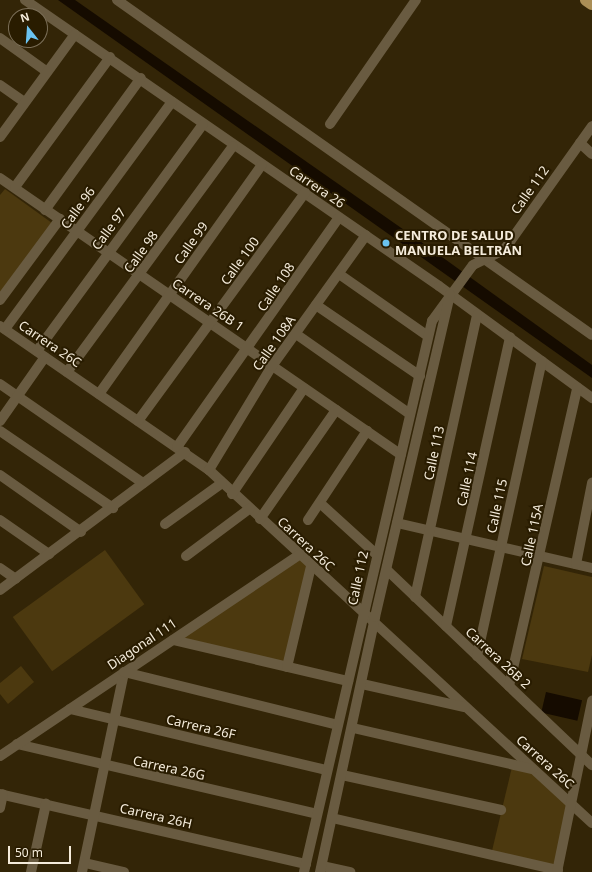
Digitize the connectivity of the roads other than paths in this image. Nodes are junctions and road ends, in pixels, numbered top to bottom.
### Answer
1 (26, 0) edge
2 (117, 0) edge
3 (416, 0) edge
4 (586, 0) edge
5 (592, 4) edge
6 (75, 34) junction
7 (0, 38) edge
8 (110, 57) junction
9 (46, 71) junction
10 (141, 78) junction
11 (0, 85) edge
12 (24, 102) junction
13 (172, 102) junction
14 (203, 124) junction
15 (330, 124) dead end
16 (592, 126) edge
17 (0, 136) edge
18 (580, 143) junction
19 (233, 146) junction
20 (592, 154) edge
21 (262, 165) junction
22 (0, 178) edge
23 (15, 187) junction
24 (305, 193) junction
25 (45, 210) junction
26 (339, 217) junction
27 (60, 219) junction
28 (78, 231) junction
29 (366, 235) junction
30 (108, 252) junction
31 (486, 261) junction
32 (141, 274) junction
33 (339, 274) junction
34 (452, 293) junction
35 (171, 295) junction
36 (0, 300) edge
37 (316, 305) junction
38 (477, 315) junction
39 (211, 322) junction
40 (3, 328) edge
41 (296, 334) junction
42 (592, 335) edge
43 (428, 336) junction
44 (510, 337) junction
45 (250, 349) junction
46 (41, 354) junction
47 (542, 361) junction
48 (272, 366) junction
49 (67, 372) junction
50 (420, 376) junction
51 (0, 384) edge
52 (304, 388) junction
53 (577, 388) junction
54 (99, 394) junction
55 (16, 396) junction
56 (592, 398) edge
57 (336, 410) junction
58 (410, 414) junction
59 (0, 421) edge
60 (138, 421) junction
61 (0, 431) edge
62 (367, 431) junction
63 (181, 450) junction
64 (401, 455) junction
65 (209, 470) junction
66 (0, 475) edge
67 (143, 483) junction
68 (222, 483) junction
69 (592, 483) edge
70 (232, 494) junction
71 (321, 504) junction
72 (113, 508) junction
73 (249, 510) junction
74 (260, 519) junction
75 (0, 520) edge
76 (308, 520) dead end
77 (397, 523) junction
78 (165, 524) dead end
79 (431, 531) junction
80 (81, 532) junction
81 (468, 540) junction
82 (502, 548) junction
83 (49, 554) junction
84 (376, 554) junction
85 (299, 555) junction
86 (186, 556) dead end
87 (541, 556) junction
88 (576, 564) junction
89 (311, 566) junction
90 (0, 568) edge
91 (592, 568) edge
92 (387, 570) junction
93 (16, 579) junction
94 (0, 590) edge
95 (415, 597) junction
96 (363, 614) junction
97 (373, 624) junction
98 (446, 626) junction
99 (173, 640) junction
100 (477, 656) junction
101 (288, 667) junction
102 (124, 672) junction
103 (348, 681) junction
104 (362, 684) junction
105 (509, 686) junction
106 (592, 701) edge
107 (464, 707) junction
108 (70, 709) junction
109 (116, 721) junction
110 (338, 725) junction
111 (353, 728) junction
112 (17, 744) junction
113 (580, 754) junction
114 (0, 756) edge
115 (592, 765) edge
116 (105, 767) junction
117 (327, 770) junction
118 (532, 770) junction
119 (342, 775) junction
120 (2, 794) edge
121 (46, 804) junction
122 (573, 804) junction
123 (0, 808) edge
124 (501, 810) dead end
125 (317, 814) junction
126 (95, 815) junction
127 (332, 818) junction
128 (592, 823) edge
129 (83, 867) edge
130 (305, 868) edge
131 (321, 869) edge
132 (558, 871) edge
133 (31, 872) edge
134 (124, 872) edge
135 (350, 872) edge

1 - 6 street, Carrera 26
2 - 31 street
3 - 15 street
4 - 5 main road
6 - 8 street, Carrera 26
6 - 9 street
7 - 9 street
8 - 10 street, Carrera 26
8 - 23 street
9 - 12 street
10 - 13 street, Carrera 26
10 - 25 street
11 - 12 street
12 - 17 street
13 - 14 street, Carrera 26
13 - 28 street, Calle 96
14 - 19 street, Carrera 26
14 - 30 street, Calle 97
16 - 18 street, Calle 112
18 - 20 street
18 - 31 street, Calle 112
19 - 21 street, Carrera 26
19 - 32 street, Calle 98
21 - 24 street, Carrera 26
21 - 35 street, Calle 99
22 - 23 street, Carrera 26B 1
23 - 25 street, Carrera 26B 1
24 - 26 street, Carrera 26
24 - 39 street, Calle 100
25 - 27 street, Carrera 26B 1
26 - 29 street, Carrera 26
26 - 45 street, Calle 108
27 - 28 street, Carrera 26B 1
27 - 36 street
28 - 30 street, Carrera 26B 1
28 - 40 street, Calle 96
29 - 33 street, Calle 108A
29 - 34 street, Carrera 26
30 - 32 street, Carrera 26B 1
30 - 46 street, Calle 97
31 - 34 street, Calle 112
31 - 42 street
32 - 35 street, Carrera 26B 1
32 - 49 street, Calle 98
33 - 37 street, Calle 108A
33 - 43 street
34 - 38 street, Carrera 26
34 - 43 street, Calle 112
34 - 77 street, Calle 112
35 - 39 street, Carrera 26B 1
35 - 54 street, Calle 99
37 - 41 street, Calle 108A
37 - 50 street
38 - 44 street, Carrera 26
38 - 79 street, Calle 113
39 - 45 street, Carrera 26B 1
39 - 60 street, Calle 100
40 - 46 street, Carrera 26C
41 - 48 street, Calle 108A
41 - 58 street
43 - 50 street, Calle 112
44 - 47 street, Carrera 26
44 - 81 street, Calle 114
45 - 48 street, Carrera 26B 1
45 - 63 street, Calle 108
46 - 49 street, Carrera 26C
46 - 55 street, Calle 97
47 - 53 street, Carrera 26
47 - 82 street, Calle 115
48 - 52 street, Carrera 26B 1
48 - 65 street, Calle 108A
49 - 54 street, Carrera 26C
50 - 58 street, Calle 112
51 - 55 street
52 - 57 street, Carrera 26B 1
52 - 70 street
53 - 56 street, Carrera 26
53 - 87 street, Calle 115A
54 - 60 street, Carrera 26C
55 - 59 street, Calle 97
55 - 67 street
57 - 62 street, Carrera 26B 1
57 - 74 street
58 - 64 street, Calle 112
60 - 63 street, Carrera 26C
61 - 72 street
62 - 64 street, Carrera 26B 1
62 - 71 street
63 - 65 street, Carrera 26C
63 - 67 street, Calle 108
64 - 84 street, Calle 112
65 - 68 street, Carrera 26C
66 - 80 street
67 - 72 street, Calle 108
68 - 70 street, Carrera 26C
68 - 78 street
69 - 88 street
70 - 73 street, Carrera 26C
71 - 76 street
71 - 84 street
72 - 80 street, Calle 108
73 - 74 street, Carrera 26C
73 - 86 street
74 - 85 street, Carrera 26C
75 - 83 street
77 - 79 street
77 - 92 street, Calle 112
79 - 81 street
79 - 95 street, Calle 113
80 - 83 street, Calle 108
81 - 82 street
81 - 98 street, Calle 114
82 - 87 street
82 - 100 street, Calle 115
83 - 93 street, Calle 108
84 - 96 street, Calle 112
85 - 89 street, Carrera 26C
85 - 99 street, Diagonal 111
87 - 88 street
87 - 105 street, Calle 115A
88 - 91 street
89 - 96 street, Carrera 26C
89 - 101 street
90 - 93 street
92 - 95 street, Carrera 26B 2
92 - 97 street, Calle 112
93 - 94 street, Calle 108
95 - 98 street, Carrera 26B 2
96 - 97 street, Carrera 26C
96 - 103 street, Calle 112
97 - 104 street, Calle 112
97 - 107 street, Carrera 26C
98 - 100 street, Carrera 26B 2
99 - 101 street
99 - 102 street, Diagonal 111
100 - 105 street, Carrera 26B 2
101 - 103 street
102 - 108 street, Diagonal 111
102 - 109 street
102 - 110 street
103 - 110 street, Calle 112
104 - 107 street
104 - 111 street, Calle 112
105 - 113 street, Carrera 26B 2
106 - 113 street
107 - 118 street, Carrera 26C
108 - 109 street, Carrera 26F
108 - 112 street, Diagonal 111
109 - 116 street
109 - 117 street, Carrera 26F
110 - 117 street, Calle 112
111 - 118 street
111 - 119 street, Calle 112
112 - 114 street, Diagonal 111
112 - 116 street, Carrera 26G
113 - 115 street, Carrera 26B 2
113 - 122 street
116 - 125 street, Carrera 26G
116 - 126 street
117 - 125 street, Calle 112
118 - 122 street, Carrera 26C
119 - 124 street
119 - 127 street, Calle 112
120 - 121 street, Carrera 26H
120 - 123 street
121 - 126 street, Carrera 26H
121 - 133 street
122 - 128 street, Carrera 26C
122 - 132 street
125 - 130 street, Calle 112
126 - 129 street
126 - 130 street, Carrera 26H
127 - 131 street, Calle 112
127 - 132 street
129 - 134 street
131 - 135 street

